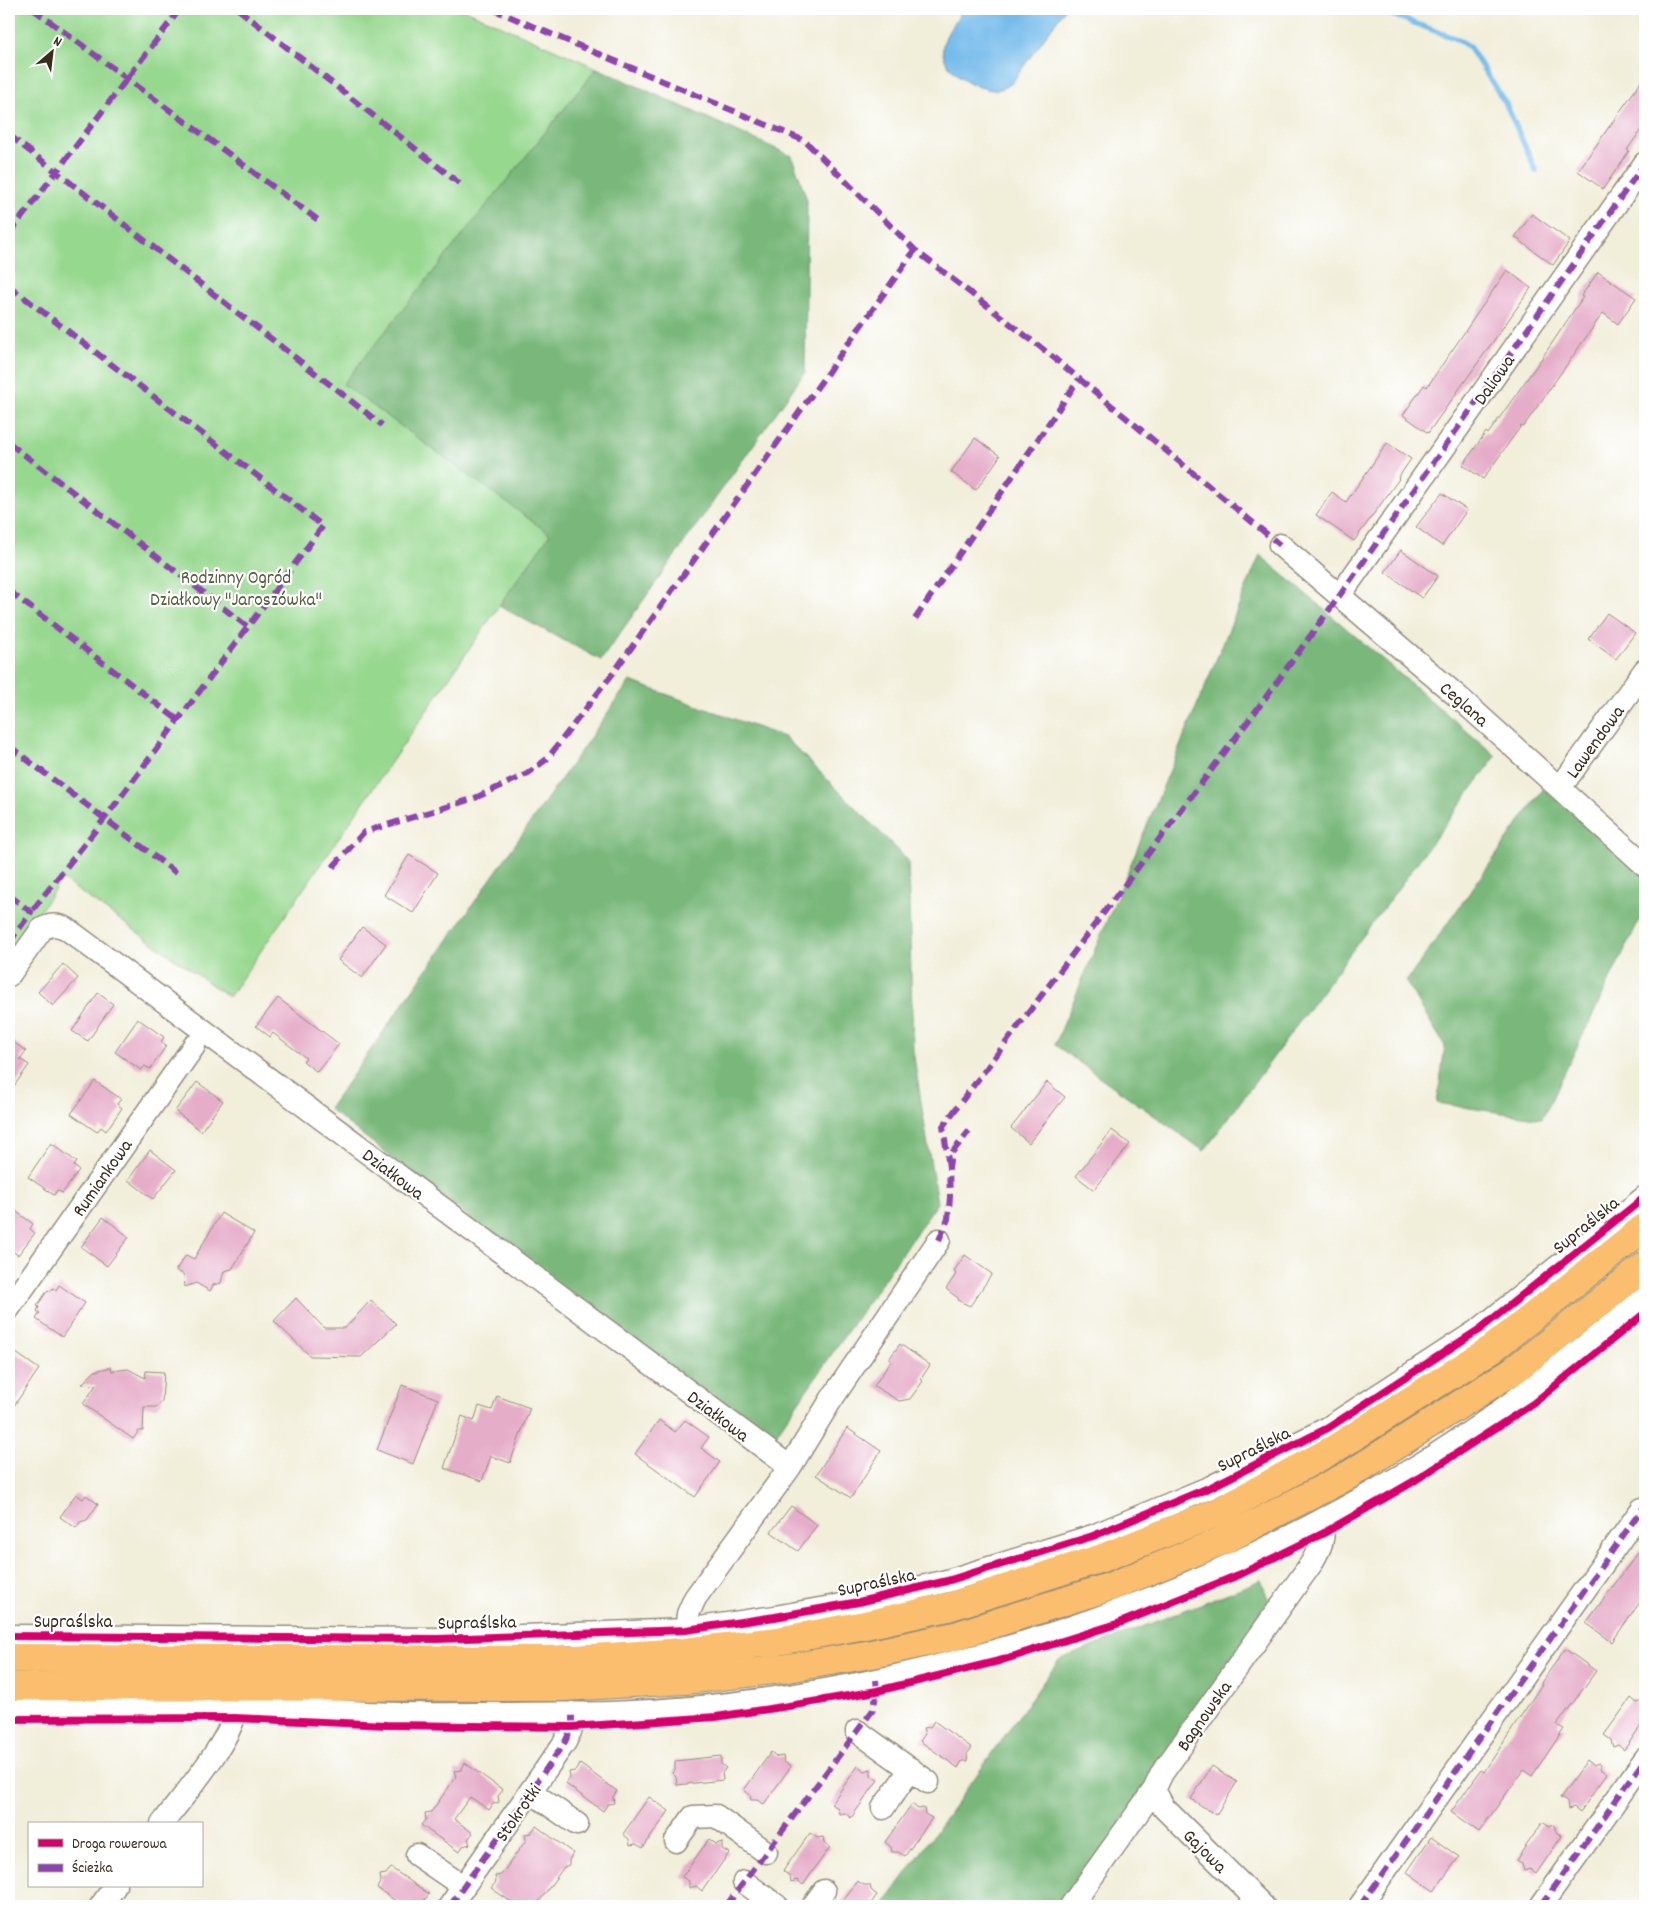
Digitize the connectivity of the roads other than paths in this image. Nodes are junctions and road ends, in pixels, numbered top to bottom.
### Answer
1 (1645, 163) edge
2 (1280, 545) dead end
3 (1340, 595) junction
4 (1645, 670) edge
5 (1560, 788) junction
6 (1645, 865) edge
7 (9, 975) edge
8 (194, 1046) dead end
9 (1645, 1197) edge
10 (1645, 1227) edge
11 (939, 1240) dead end
12 (1645, 1266) edge
13 (1645, 1298) edge
14 (9, 1308) edge
15 (790, 1468) junction
16 (1642, 1509) dead end
17 (1322, 1521) junction
18 (686, 1630) junction
19 (9, 1636) edge
20 (9, 1658) edge
21 (9, 1686) edge
22 (236, 1706) junction
23 (9, 1707) edge
24 (572, 1713) junction
25 (857, 1731) dead end
26 (1645, 1759) edge
27 (1154, 1790) junction
28 (531, 1792) junction
29 (883, 1808) dead end
30 (164, 1822) edge
31 (577, 1824) dead end
32 (676, 1841) dead end
33 (766, 1852) dead end
34 (417, 1855) dead end
35 (744, 1882) dead end
36 (114, 1888) edge
37 (460, 1899) edge
38 (101, 1906) edge
39 (777, 1906) edge
40 (1071, 1906) edge
41 (1263, 1906) edge
42 (1360, 1906) edge
43 (1541, 1906) edge

1 - 3 street, Daliowa
2 - 3 street, Ceglana
3 - 5 street, Ceglana
4 - 5 street, Lawendowa
5 - 6 street, Ceglana
7 - 15 street, Działkowa
8 - 14 street, Rumiankowa
9 - 18 street, Supraślska
10 - 20 main road
11 - 15 street
12 - 21 main road
13 - 17 street
15 - 18 street
16 - 42 street
17 - 24 street
17 - 27 street, Bagnowska
18 - 19 street, Supraślska
22 - 23 street
22 - 24 street
22 - 30 street
24 - 28 street, Stokrotki
25 - 29 street
26 - 43 street
27 - 40 street, Bagnowska
27 - 41 street, Gajowa
28 - 31 street
28 - 37 street, Stokrotki
32 - 33 street
34 - 37 street
35 - 39 street
36 - 38 street

